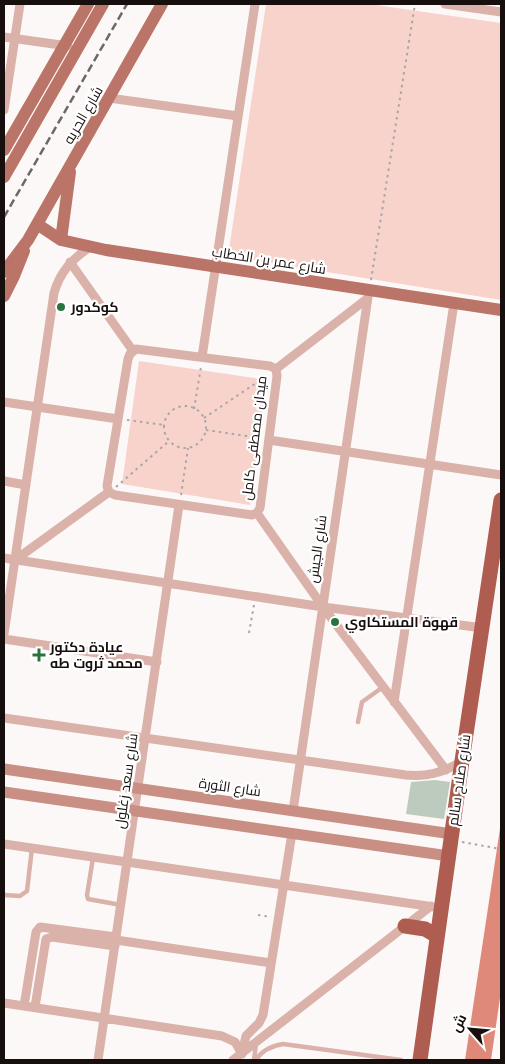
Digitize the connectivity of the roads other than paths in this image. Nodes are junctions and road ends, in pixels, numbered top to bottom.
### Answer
1 (20, 4) edge
2 (88, 4) edge
3 (103, 4) edge
4 (162, 4) edge
5 (255, 4) edge
6 (445, 4) edge
7 (501, 12) edge
8 (4, 37) edge
9 (15, 38) junction
10 (64, 45) junction
11 (78, 48) junction
12 (109, 98) junction
13 (4, 110) edge
14 (238, 116) junction
15 (4, 150) edge
16 (71, 165) junction
17 (4, 177) edge
18 (37, 224) junction
19 (28, 240) junction
20 (61, 240) junction
21 (90, 247) junction
22 (70, 262) junction
23 (216, 267) junction
24 (4, 272) edge
25 (369, 294) junction
26 (4, 296) edge
27 (454, 303) junction
28 (501, 310) edge
29 (133, 351) junction
30 (202, 357) junction
31 (276, 369) junction
32 (4, 402) edge
33 (37, 407) junction
34 (118, 419) junction
35 (269, 440) junction
36 (346, 452) junction
37 (430, 464) junction
38 (501, 475) edge
39 (4, 482) edge
40 (26, 485) junction
41 (109, 492) junction
42 (501, 500) edge
43 (179, 505) junction
44 (257, 513) junction
45 (4, 558) edge
46 (15, 560) junction
47 (169, 582) junction
48 (323, 607) junction
49 (407, 618) junction
50 (482, 628) junction
51 (4, 634) edge
52 (4, 640) edge
53 (157, 662) junction
54 (383, 687) junction
55 (394, 702) junction
56 (4, 718) edge
57 (358, 722) dead end
58 (146, 739) junction
59 (300, 760) junction
60 (462, 761) junction
61 (4, 769) edge
62 (446, 770) junction
63 (138, 788) junction
64 (4, 792) edge
65 (293, 811) junction
66 (135, 812) junction
67 (429, 831) junction
68 (292, 834) junction
69 (451, 837) junction
70 (4, 844) edge
71 (32, 848) junction
72 (427, 853) junction
73 (449, 856) junction
74 (93, 858) junction
75 (127, 863) junction
76 (284, 885) junction
77 (4, 895) edge
78 (121, 905) junction
79 (436, 907) junction
80 (404, 926) junction
81 (437, 936) junction
82 (116, 941) junction
83 (271, 963) junction
84 (4, 1003) edge
85 (24, 1006) junction
86 (35, 1007) junction
87 (105, 1017) junction
88 (256, 1042) junction
89 (242, 1054) junction
90 (98, 1060) edge
91 (233, 1060) edge
92 (255, 1060) edge
93 (401, 1060) edge
94 (420, 1060) edge

1 - 9 street
2 - 10 main road
3 - 11 main road
4 - 12 main road, شارع الحريه
5 - 14 street
6 - 7 street
8 - 9 street
9 - 10 street
9 - 13 street
10 - 11 street
10 - 15 main road
11 - 17 main road
12 - 14 street
12 - 16 main road, شارع الحريه
14 - 23 street
16 - 18 main road, شارع الحريه
16 - 20 main road
18 - 19 main road, شارع الحريه
18 - 20 main road, شارع عمر بن الخطاب
19 - 24 main road, شارع الحريه
19 - 26 main road, شارع الحريه
20 - 21 main road, شارع عمر بن الخطاب
21 - 22 street
21 - 23 main road, شارع عمر بن الخطاب
22 - 29 street
22 - 33 street
23 - 25 main road, شارع عمر بن الخطاب
23 - 30 street
25 - 27 main road, شارع عمر بن الخطاب
25 - 31 street
25 - 36 street, شارع الجيش
27 - 28 main road, شارع عمر بن الخطاب
27 - 37 street
29 - 30 street, ميدان مصطفى كامل
29 - 34 street
30 - 31 street, ميدان مصطفى كامل
31 - 35 street, ميدان مصطفى كامل
32 - 33 street
33 - 34 street
33 - 40 street
34 - 41 street
35 - 36 street
35 - 44 street, ميدان مصطفى كامل
36 - 37 street
36 - 48 street, شارع الجيش
37 - 38 street
37 - 49 street
39 - 40 street
40 - 46 street
41 - 43 street, ميدان مصطفى كامل
41 - 46 street
42 - 50 highway, شارع صلاح سالم
43 - 44 street, ميدان مصطفى كامل
43 - 47 street, شارع سعد زغلول
44 - 48 street
45 - 46 street
46 - 47 street
46 - 51 street
47 - 48 street
47 - 53 street, شارع سعد زغلول
48 - 49 street
48 - 54 street
48 - 59 street, شارع الجيش
49 - 50 street
49 - 55 street
50 - 60 highway, شارع صلاح سالم
52 - 53 street
53 - 58 street, شارع سعد زغلول
54 - 55 street
54 - 57 lane
55 - 62 street
56 - 58 street
58 - 59 street
58 - 63 street, شارع سعد زغلول
59 - 62 street
59 - 65 street, شارع الجيش
60 - 62 street
60 - 69 highway, شارع صلاح سالم
61 - 63 street, شارع الثورة
63 - 65 street, شارع الثورة
63 - 66 street, شارع سعد زغلول
64 - 66 street
65 - 67 street, شارع الثورة
66 - 68 street
66 - 75 street, شارع سعد زغلول
67 - 69 street, شارع الثورة
67 - 72 street
68 - 72 street
68 - 76 street
69 - 73 highway, شارع صلاح سالم
70 - 71 street
71 - 74 street
71 - 77 lane
72 - 73 street
73 - 79 highway, شارع صلاح سالم
74 - 75 street
74 - 78 lane
75 - 76 street
75 - 78 street, شارع سعد زغلول
76 - 79 street
76 - 83 street
78 - 82 street, شارع سعد زغلول
79 - 80 street
79 - 81 highway, شارع صلاح سالم
80 - 81 highway
80 - 88 street
81 - 94 highway, شارع صلاح سالم
82 - 83 street
82 - 85 street
82 - 86 street
82 - 87 street, شارع سعد زغلول
83 - 89 street
84 - 85 street
85 - 86 street
86 - 87 street
87 - 89 street
87 - 90 street, شارع سعد زغلول
88 - 89 street
88 - 92 lane
89 - 91 street
92 - 93 lane

